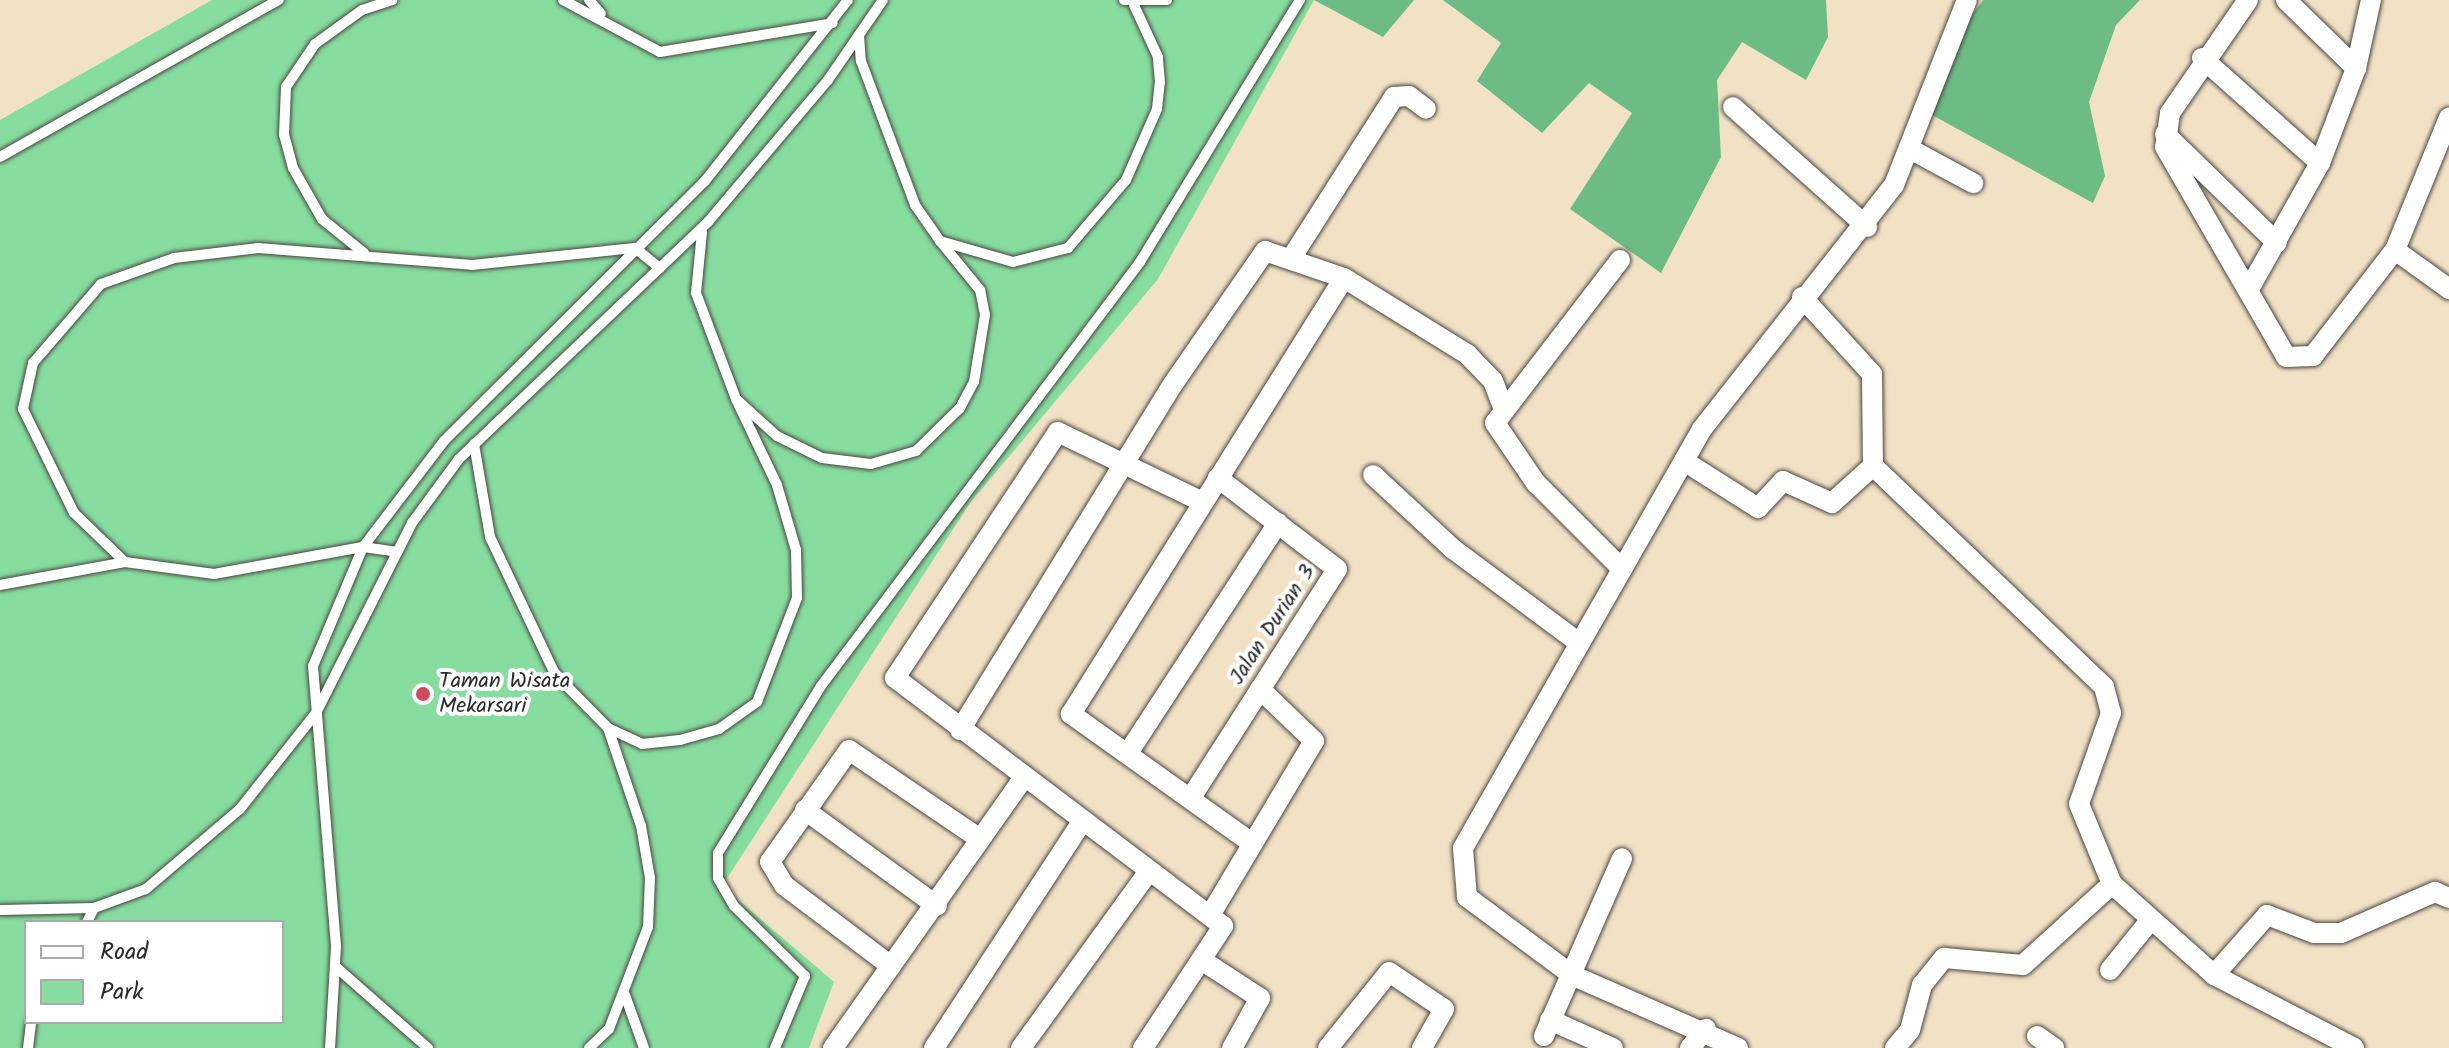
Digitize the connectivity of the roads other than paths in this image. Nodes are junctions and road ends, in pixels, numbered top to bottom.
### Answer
1 (279, 0) edge
2 (392, 0) edge
3 (563, 0) edge
4 (589, 0) edge
5 (848, 0) edge
6 (883, 0) edge
7 (1167, 0) edge
8 (1300, 0) edge
9 (1967, 0) edge
10 (2248, 0) edge
11 (2286, 0) edge
12 (2371, 0) edge
13 (1129, 2) edge
14 (605, 18) junction
15 (833, 23) junction
16 (859, 35) junction
17 (2202, 58) junction
18 (2356, 68) junction
19 (1733, 107) dead end
20 (1426, 109) dead end
21 (2449, 118) edge
22 (2163, 133) junction
23 (1910, 149) junction
24 (0, 157) edge
25 (2320, 163) junction
26 (1973, 183) dead end
27 (708, 222) junction
28 (1867, 227) junction
29 (940, 241) junction
30 (2277, 243) junction
31 (635, 248) junction
32 (2395, 250) junction
33 (365, 254) junction
34 (1292, 257) junction
35 (1620, 260) dead end
36 (660, 268) junction
37 (1344, 278) junction
38 (2249, 289) junction
39 (2449, 289) edge
40 (1802, 297) junction
41 (736, 399) junction
42 (1503, 407) junction
43 (474, 444) junction
44 (1684, 461) junction
45 (1873, 466) junction
46 (1125, 467) junction
47 (1373, 475) dead end
48 (1218, 478) junction
49 (1203, 502) junction
50 (1278, 523) junction
51 (363, 547) junction
52 (398, 552) junction
53 (125, 562) junction
54 (1622, 569) junction
55 (0, 585) edge
56 (1579, 643) junction
57 (1260, 689) junction
58 (316, 713) junction
59 (608, 728) junction
60 (960, 730) junction
61 (1130, 750) junction
62 (1023, 779) junction
63 (1192, 796) junction
64 (805, 810) junction
65 (1082, 822) junction
66 (977, 837) junction
67 (1249, 841) junction
68 (1622, 858) dead end
69 (1149, 871) junction
70 (2112, 884) junction
71 (2449, 898) edge
72 (937, 906) junction
73 (94, 908) junction
74 (0, 910) edge
75 (1212, 912) junction
76 (88, 920) edge
77 (2148, 923) junction
78 (1203, 961) junction
79 (891, 966) junction
80 (336, 967) junction
81 (2110, 970) dead end
82 (1572, 975) junction
83 (2214, 975) junction
84 (625, 995) junction
85 (31, 1024) edge
86 (1706, 1029) junction
87 (944, 1045) edge
88 (28, 1048) edge
89 (330, 1048) edge
90 (428, 1048) edge
91 (589, 1048) edge
92 (644, 1048) edge
93 (775, 1048) edge
94 (833, 1048) edge
95 (1021, 1048) edge
96 (1143, 1048) edge
97 (1232, 1048) edge
98 (1328, 1048) edge
99 (1422, 1048) edge
100 (1613, 1048) edge
101 (1690, 1048) edge
102 (1738, 1048) edge
103 (1895, 1048) edge
104 (2354, 1048) edge

1 - 24 lane
2 - 33 lane
3 - 14 lane
4 - 14 lane
5 - 15 lane
6 - 16 lane
7 - 13 lane
8 - 93 lane
9 - 23 street
10 - 17 street
11 - 18 street
12 - 18 street
13 - 29 lane
14 - 15 lane
15 - 31 lane
16 - 27 lane
16 - 29 lane
17 - 22 street
17 - 25 street
18 - 25 street
19 - 28 street
20 - 34 street
21 - 32 street
22 - 30 street
22 - 38 street
23 - 26 street
23 - 28 street
25 - 30 street
27 - 36 lane
27 - 41 lane
28 - 40 street
29 - 41 lane
30 - 38 street
31 - 33 lane
31 - 36 lane
31 - 51 lane
32 - 38 street
32 - 39 street
33 - 53 lane
34 - 37 street
34 - 46 street
35 - 42 street
36 - 43 lane
37 - 42 street
37 - 48 street
40 - 44 street
40 - 45 street
41 - 59 lane
42 - 54 street
43 - 52 lane
43 - 59 lane
44 - 45 street
44 - 54 street
45 - 70 street
46 - 49 street
46 - 60 street
46 - 60 street
47 - 56 street
48 - 49 street
48 - 50 street, Jalan Durian 3
49 - 61 street
50 - 57 street, Jalan Durian 3
50 - 61 street
51 - 52 lane
51 - 53 lane
51 - 58 lane
52 - 58 lane
53 - 55 lane
54 - 56 street
56 - 82 street
57 - 63 street, Jalan Durian 3
57 - 67 street
58 - 73 lane
58 - 80 lane
59 - 84 lane
60 - 62 street
61 - 63 street
62 - 65 street
62 - 66 street
63 - 67 street
64 - 66 street
64 - 72 street
64 - 79 street
65 - 69 street
65 - 87 street
66 - 72 street
67 - 75 street
68 - 82 street
69 - 75 street
69 - 95 street
70 - 77 street
70 - 103 street
71 - 83 street
72 - 79 street
73 - 74 lane
73 - 76 lane
75 - 78 street
77 - 81 street
77 - 83 street
78 - 96 street
78 - 97 street
79 - 94 street
80 - 89 lane
80 - 90 lane
82 - 86 street
82 - 100 street
83 - 104 street
84 - 91 lane
84 - 92 lane
85 - 88 lane
86 - 101 street
86 - 102 street
98 - 99 street

